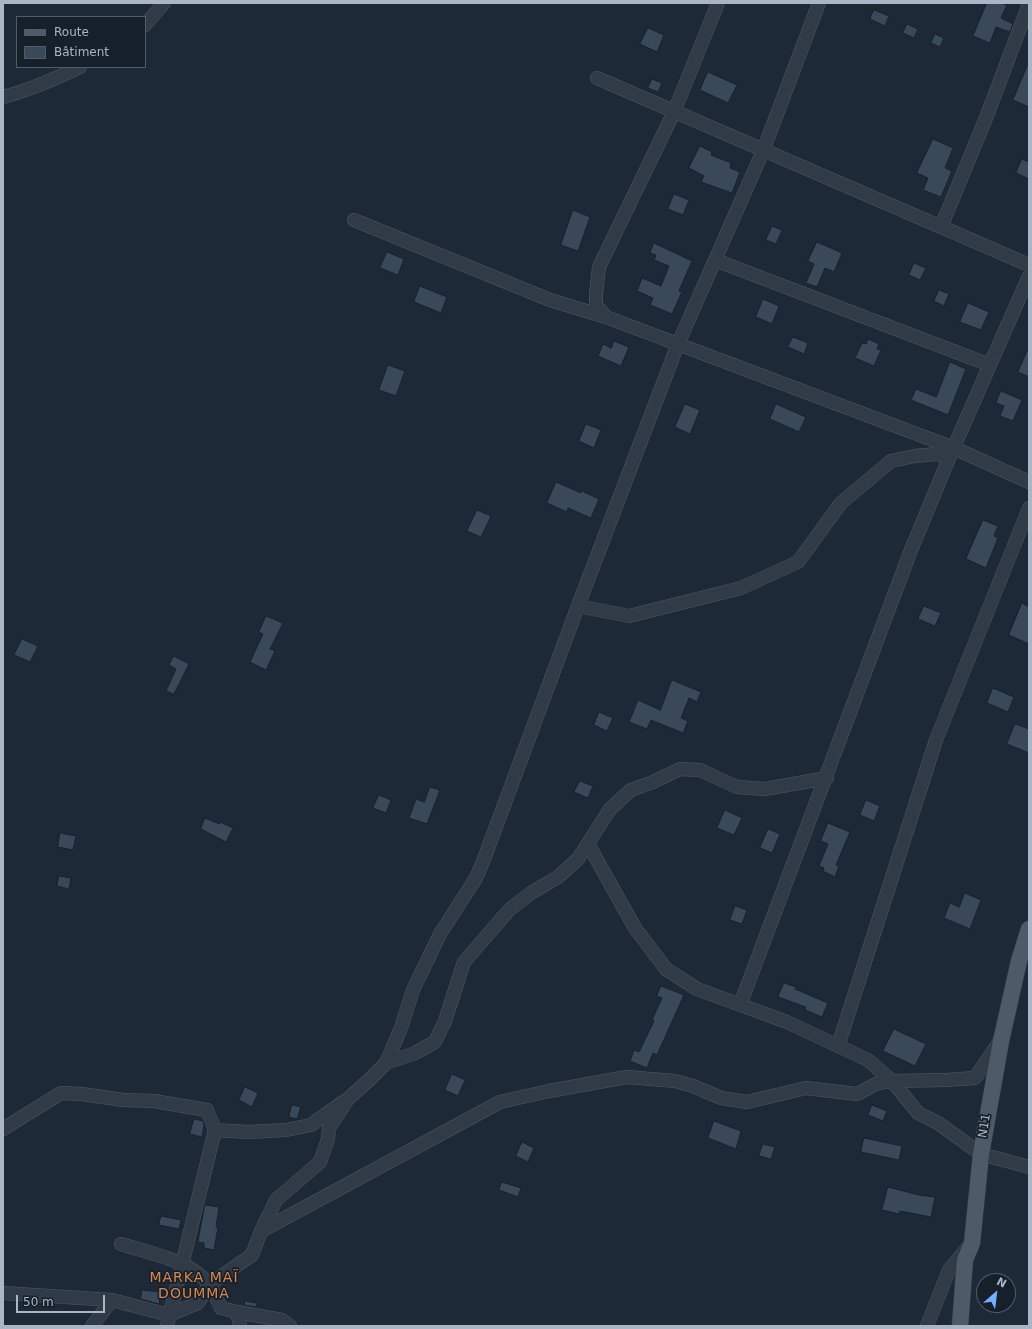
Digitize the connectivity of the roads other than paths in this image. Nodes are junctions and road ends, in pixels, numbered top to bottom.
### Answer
1 (164, 3) edge
2 (718, 3) edge
3 (819, 3) edge
4 (1029, 4) edge
5 (146, 24) edge
6 (78, 68) edge
7 (597, 78) dead end
8 (3, 97) edge
9 (674, 112) junction
10 (764, 151) junction
11 (354, 220) dead end
12 (941, 227) junction
13 (716, 260) junction
14 (1029, 265) edge
15 (1029, 276) edge
16 (606, 317) junction
17 (678, 344) junction
18 (990, 365) junction
19 (952, 452) junction
20 (1029, 482) edge
21 (1029, 508) edge
22 (578, 606) junction
23 (826, 778) junction
24 (588, 844) junction
25 (1029, 929) edge
26 (740, 1005) junction
27 (1001, 1041) junction
28 (838, 1046) junction
29 (386, 1063) junction
30 (892, 1081) junction
31 (348, 1099) junction
32 (3, 1129) edge
33 (215, 1130) junction
34 (981, 1154) junction
35 (1029, 1167) edge
36 (261, 1231) junction
37 (972, 1243) junction
38 (121, 1244) dead end
39 (182, 1264) junction
40 (210, 1284) junction
41 (3, 1293) edge
42 (112, 1300) junction
43 (237, 1312) junction
44 (168, 1320) edge
45 (92, 1326) edge
46 (240, 1326) edge
47 (290, 1326) edge
48 (927, 1326) edge
49 (960, 1326) edge

1 - 5 street
2 - 9 street
3 - 10 street
4 - 12 street
6 - 8 street
7 - 9 street
9 - 10 street
9 - 16 street
10 - 12 street
10 - 13 street
11 - 16 street
12 - 14 street
13 - 17 street
13 - 18 street
15 - 18 street
16 - 17 street
17 - 19 street
17 - 22 street
18 - 19 street
19 - 20 street
19 - 22 street
19 - 23 street
21 - 28 street
22 - 29 street
23 - 24 street
23 - 26 street
24 - 26 street
24 - 29 street
25 - 27 main road, N11
26 - 28 street
27 - 30 street
27 - 34 main road, N11
28 - 30 street
29 - 31 street
30 - 34 street
30 - 36 street
31 - 33 street
31 - 36 street
32 - 33 street
33 - 39 street
34 - 35 street
34 - 37 main road, N11
36 - 40 street
37 - 48 street
37 - 49 main road, N11
38 - 39 street
39 - 40 street
39 - 44 street
40 - 43 street
40 - 44 street
41 - 42 street
42 - 44 street
42 - 45 street
43 - 46 street
43 - 47 street

